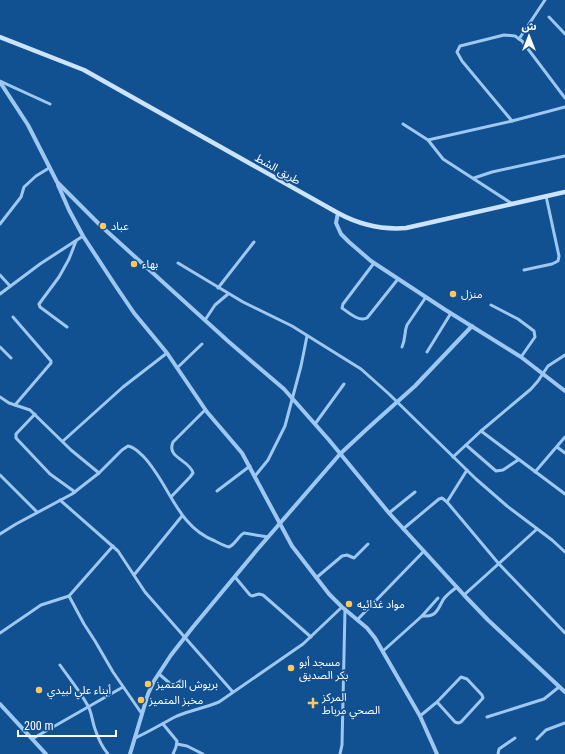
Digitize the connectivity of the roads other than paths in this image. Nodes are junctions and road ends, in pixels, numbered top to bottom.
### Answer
1 (545, 0) edge
2 (549, 17) dead end
3 (565, 34) edge
4 (0, 37) edge
5 (519, 38) junction
6 (0, 81) edge
7 (565, 98) edge
8 (50, 104) dead end
9 (565, 107) edge
10 (512, 121) junction
11 (403, 124) dead end
12 (428, 140) junction
13 (565, 156) edge
14 (49, 168) junction
15 (474, 178) junction
16 (57, 182) junction
17 (565, 192) edge
18 (546, 196) junction
19 (511, 203) junction
20 (338, 213) junction
21 (0, 224) edge
22 (83, 236) junction
23 (76, 241) junction
24 (254, 242) dead end
25 (374, 263) junction
26 (178, 264) dead end
27 (524, 270) dead end
28 (0, 275) edge
29 (398, 279) junction
30 (10, 286) junction
31 (218, 288) junction
32 (0, 294) edge
33 (228, 294) junction
34 (426, 297) junction
35 (491, 306) dead end
36 (451, 313) junction
37 (13, 317) dead end
38 (205, 320) junction
39 (472, 326) junction
40 (66, 327) dead end
41 (307, 336) junction
42 (202, 344) dead end
43 (0, 347) edge
44 (402, 347) dead end
45 (427, 352) dead end
46 (167, 353) junction
47 (565, 355) edge
48 (521, 357) junction
49 (10, 358) dead end
50 (177, 368) junction
51 (543, 374) junction
52 (344, 384) dead end
53 (565, 390) edge
54 (0, 397) edge
55 (292, 397) junction
56 (397, 402) junction
57 (15, 405) junction
58 (205, 410) junction
59 (35, 414) junction
60 (315, 424) junction
61 (481, 431) junction
62 (565, 437) edge
63 (63, 441) junction
64 (466, 445) junction
65 (557, 446) junction
66 (565, 453) edge
67 (340, 454) junction
68 (453, 457) junction
69 (518, 460) junction
70 (250, 466) junction
71 (467, 470) junction
72 (535, 472) junction
73 (99, 473) junction
74 (0, 475) edge
75 (255, 476) junction
76 (4, 480) junction
77 (0, 484) edge
78 (217, 491) dead end
79 (75, 492) junction
80 (415, 492) dead end
81 (565, 494) edge
82 (171, 497) junction
83 (60, 500) junction
84 (447, 502) junction
85 (37, 512) junction
86 (389, 513) junction
87 (182, 516) junction
88 (280, 524) junction
89 (403, 529) junction
90 (537, 529) junction
91 (0, 534) edge
92 (268, 537) junction
93 (368, 544) dead end
94 (113, 546) junction
95 (424, 552) junction
96 (565, 552) edge
97 (499, 564) junction
98 (134, 575) junction
99 (235, 577) junction
100 (316, 578) junction
101 (457, 587) junction
102 (464, 595) junction
103 (69, 596) junction
104 (438, 598) dead end
105 (344, 608) junction
106 (422, 616) junction
107 (358, 619) junction
108 (0, 633) edge
109 (565, 633) edge
110 (185, 637) junction
111 (311, 637) junction
112 (383, 651) junction
113 (60, 664) dead end
114 (159, 674) junction
115 (182, 680) dead end
116 (123, 687) junction
117 (559, 687) junction
118 (232, 691) junction
119 (565, 692) edge
120 (437, 702) junction
121 (0, 704) edge
122 (88, 706) junction
123 (142, 714) junction
124 (420, 716) junction
125 (487, 717) dead end
126 (565, 723) edge
127 (163, 724) junction
128 (135, 738) junction
129 (515, 738) dead end
130 (537, 738) dead end
131 (32, 739) junction
132 (177, 744) junction
133 (46, 754) edge
134 (108, 754) edge
135 (130, 754) edge
136 (173, 754) edge
137 (203, 754) edge
138 (340, 754) edge
139 (437, 754) edge
140 (498, 754) edge

1 - 5 street
2 - 3 street
4 - 20 main road, طريق الشط
5 - 7 street
5 - 10 street
6 - 8 street
6 - 14 street
9 - 10 street
10 - 12 street
11 - 12 street
12 - 15 street
13 - 15 street
14 - 16 street
14 - 21 street
15 - 19 street
16 - 22 street
16 - 38 street
17 - 18 main road, طريق الشط
18 - 19 main road, طريق الشط
18 - 27 street
19 - 20 main road, طريق الشط
20 - 25 street
22 - 23 street
22 - 46 street
23 - 30 street
23 - 40 street
24 - 31 street
25 - 29 street
25 - 29 street
26 - 31 street
28 - 30 street
29 - 34 street
30 - 32 street
31 - 33 street
33 - 38 street
33 - 41 street
34 - 36 street
34 - 44 street
35 - 48 street
36 - 39 street
36 - 45 street
37 - 57 street
38 - 55 street
39 - 48 street
39 - 56 street
41 - 55 street
41 - 56 street
42 - 50 street
43 - 49 street
46 - 50 street
46 - 63 street
47 - 51 street
48 - 51 street
50 - 58 street
51 - 53 street
51 - 61 street
52 - 60 street
54 - 57 street
55 - 60 street
55 - 75 street
56 - 67 street
56 - 68 street
57 - 59 street
58 - 70 street
58 - 82 street
59 - 63 street
59 - 79 street
60 - 67 street
61 - 64 street
61 - 69 street
62 - 65 street
63 - 73 street
64 - 68 street
64 - 69 street
65 - 66 street
65 - 72 street
67 - 86 street
67 - 88 street
68 - 71 street
69 - 72 street
70 - 75 street
70 - 78 street
71 - 84 street
71 - 90 street
72 - 81 street
73 - 79 street
73 - 82 street
74 - 76 street
75 - 88 street
76 - 77 street
76 - 85 street
79 - 83 street
80 - 86 street
82 - 87 street
83 - 85 street
83 - 94 street
84 - 89 street
84 - 97 street
85 - 91 street
86 - 89 street
87 - 92 street
87 - 98 street
88 - 92 street
88 - 100 street
89 - 95 street
90 - 96 street
90 - 97 street
92 - 99 street
93 - 100 street
94 - 98 street
94 - 103 street
95 - 101 street
95 - 107 street
97 - 102 street
97 - 109 street
98 - 110 street
99 - 110 street
99 - 111 street
100 - 105 street
101 - 102 street
101 - 106 street
102 - 117 street
103 - 108 street
103 - 116 street
104 - 106 street
105 - 107 street
105 - 111 street
105 - 138 street
106 - 112 street
107 - 112 street
110 - 114 street
110 - 118 street
111 - 118 street
112 - 124 street
113 - 122 street
114 - 115 street
114 - 123 street
116 - 122 street
116 - 123 street
117 - 119 street
117 - 125 street
118 - 127 street
120 - 120 street
120 - 124 street
121 - 131 street
122 - 131 street
122 - 134 street
123 - 128 street
124 - 139 street
126 - 130 street
127 - 128 street
127 - 132 street
128 - 135 street
129 - 140 street
131 - 133 street
132 - 136 street
132 - 137 street

